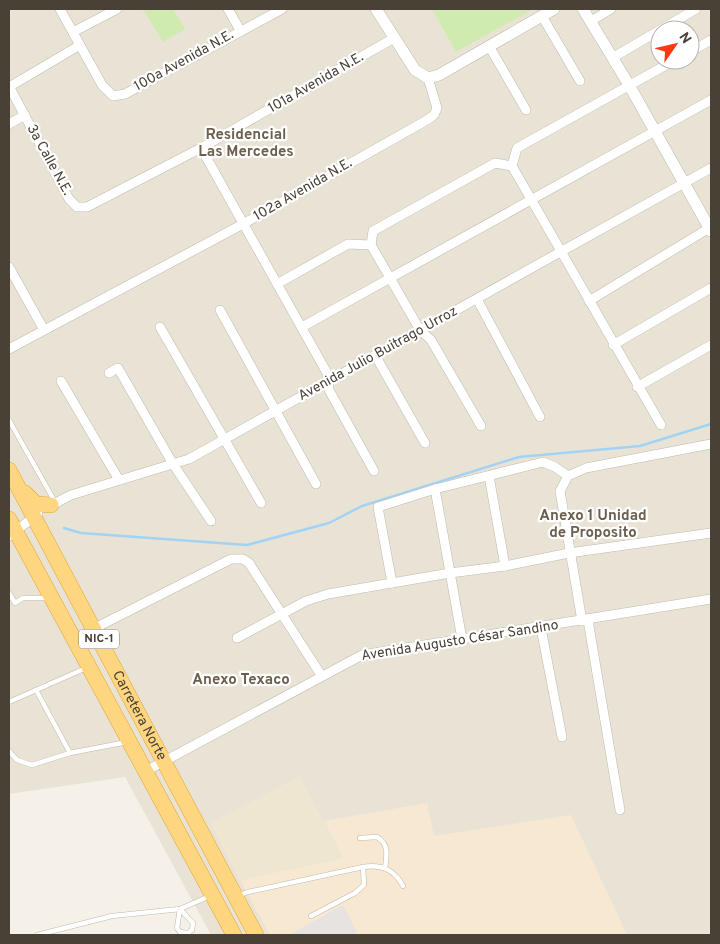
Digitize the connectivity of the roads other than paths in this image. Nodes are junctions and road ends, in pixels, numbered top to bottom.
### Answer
1 (60, 9) edge
2 (117, 9) edge
3 (228, 9) edge
4 (282, 9) edge
5 (376, 9) edge
6 (554, 9) edge
7 (583, 9) edge
8 (611, 9) edge
9 (696, 9) edge
10 (542, 16) junction
11 (591, 21) junction
12 (240, 30) junction
13 (73, 32) junction
14 (394, 38) junction
15 (711, 40) edge
16 (80, 45) junction
17 (490, 46) junction
18 (700, 46) edge
19 (612, 58) junction
20 (657, 70) edge
21 (428, 78) junction
22 (580, 81) dead end
23 (629, 85) junction
24 (9, 86) edge
25 (711, 100) edge
26 (526, 110) dead end
27 (24, 115) junction
28 (9, 124) edge
29 (655, 131) junction
30 (201, 148) junction
31 (512, 166) junction
32 (711, 168) edge
33 (686, 183) junction
34 (531, 200) junction
35 (77, 207) joint
36 (243, 224) junction
37 (711, 229) edge
38 (371, 245) junction
39 (561, 251) junction
40 (9, 267) edge
41 (390, 276) junction
42 (277, 284) junction
43 (711, 288) edge
44 (477, 299) junction
45 (589, 301) junction
46 (220, 310) dead end
47 (160, 327) dead end
48 (302, 327) junction
49 (44, 330) junction
50 (420, 330) junction
51 (613, 345) junction
52 (711, 346) edge
53 (9, 349) edge
54 (375, 355) junction
55 (108, 373) dead end
56 (61, 381) dead end
57 (329, 381) junction
58 (637, 387) junction
59 (276, 410) junction
60 (540, 417) dead end
61 (9, 420) edge
62 (661, 425) dead end
63 (481, 426) dead end
64 (224, 439) junction
65 (425, 442) dead end
66 (711, 444) edge
67 (173, 464) junction
68 (374, 471) dead end
69 (11, 474) edge
70 (489, 476) junction
71 (568, 476) junction
72 (119, 480) junction
73 (316, 484) dead end
74 (435, 490) junction
75 (261, 503) dead end
76 (53, 504) junction
77 (35, 516) junction
78 (211, 520) dead end
79 (11, 529) edge
80 (711, 533) edge
81 (569, 553) junction
82 (505, 566) junction
83 (450, 573) junction
84 (392, 583) junction
85 (9, 593) edge
86 (54, 598) junction
87 (711, 599) edge
88 (282, 613) junction
89 (585, 621) junction
90 (93, 628) junction
91 (541, 628) junction
92 (237, 638) dead end
93 (462, 639) junction
94 (90, 666) junction
95 (321, 676) junction
96 (36, 690) junction
97 (9, 702) edge
98 (562, 737) dead end
99 (130, 741) junction
100 (9, 751) edge
101 (70, 753) junction
102 (164, 762) junction
103 (146, 771) junction
104 (620, 810) dead end
105 (360, 838) dead end
106 (363, 868) junction
107 (385, 868) junction
108 (403, 886) dead end
109 (212, 895) junction
110 (235, 897) junction
111 (180, 909) junction
112 (312, 916) dead end
113 (37, 935) edge
114 (234, 935) edge
115 (239, 935) edge
116 (256, 935) edge

1 - 13 street
2 - 13 street
3 - 12 street
4 - 12 street, 100a Avenida N.E.
5 - 14 street
6 - 10 street
7 - 11 street
8 - 11 street
9 - 19 street
10 - 17 street
10 - 22 street
11 - 19 street
12 - 16 street, 100a Avenida N.E.
13 - 16 street
14 - 21 street
14 - 30 street, 101a Avenida N.E.
15 - 18 street
16 - 24 street
17 - 21 street
17 - 26 street
19 - 23 street
20 - 23 street
21 - 36 street, 102a Avenida N.E.
23 - 29 street
23 - 31 street
24 - 27 street, 3a Calle N.E.
25 - 29 street
27 - 28 street
27 - 35 street, 3a Calle N.E.
29 - 33 street
29 - 34 street
30 - 35 street, 101a Avenida N.E.
30 - 36 street
31 - 34 street
31 - 38 street
32 - 33 street, Avenida Julio Buitrago Urroz
33 - 37 street
33 - 39 street, Avenida Julio Buitrago Urroz
34 - 39 street
34 - 41 street
36 - 42 street
36 - 49 street, 102a Avenida N.E.
37 - 45 street
38 - 41 street
38 - 42 street
39 - 44 street, Avenida Julio Buitrago Urroz
39 - 45 street
40 - 49 street
41 - 48 street
41 - 50 street
42 - 48 street
43 - 51 street
44 - 50 street, Avenida Julio Buitrago Urroz
44 - 60 street
45 - 51 street
46 - 59 street
47 - 64 street
48 - 57 street
49 - 53 street, 102a Avenida N.E.
50 - 54 street, Avenida Julio Buitrago Urroz
50 - 63 street
51 - 58 street
52 - 58 street
54 - 57 street, Avenida Julio Buitrago Urroz
54 - 65 street
55 - 67 street
56 - 72 street
57 - 59 street, Avenida Julio Buitrago Urroz
57 - 68 street
58 - 62 street
59 - 64 street, Avenida Julio Buitrago Urroz
59 - 73 street
61 - 76 lane
64 - 67 street, Avenida Julio Buitrago Urroz
64 - 75 street
66 - 71 street
67 - 72 street, Avenida Julio Buitrago Urroz
67 - 78 street
69 - 76 highway
69 - 77 highway, Carretera Norte / NIC-1
70 - 71 street
70 - 74 street
70 - 82 street
71 - 81 street
72 - 76 street, Avenida Julio Buitrago Urroz
74 - 83 street
74 - 84 street
76 - 77 street, Avenida Julio Buitrago Urroz
77 - 79 street, Avenida Julio Buitrago Urroz
77 - 90 highway, Carretera Norte / NIC-1
79 - 86 highway, Carretera Norte / NIC-1
80 - 81 street
81 - 82 street
81 - 89 street
82 - 83 street
83 - 84 street
83 - 93 street
84 - 88 street
85 - 86 lane
86 - 94 highway, Carretera Norte / NIC-1
87 - 89 street, Avenida Augusto César Sandino
88 - 90 street
88 - 92 street
88 - 95 street
89 - 91 street, Avenida Augusto César Sandino
89 - 104 street
90 - 102 highway, Carretera Norte / NIC-1
91 - 93 street, Avenida Augusto César Sandino
91 - 98 street
93 - 95 street, Avenida Augusto César Sandino
94 - 96 lane
94 - 99 highway, Carretera Norte / NIC-1
95 - 102 street, Avenida Augusto César Sandino
96 - 97 lane
96 - 101 lane
99 - 101 lane
99 - 103 highway, Carretera Norte / NIC-1
100 - 101 lane
102 - 103 street, Avenida Augusto César Sandino
102 - 110 highway, Carretera Norte / NIC-1
103 - 109 highway, Carretera Norte / NIC-1
105 - 107 lane
106 - 107 lane
106 - 110 lane
106 - 112 lane
107 - 108 lane
109 - 111 lane
109 - 114 highway, Carretera Norte / NIC-1
110 - 115 highway
110 - 116 highway, Carretera Norte / NIC-1
111 - 111 lane
111 - 113 lane

